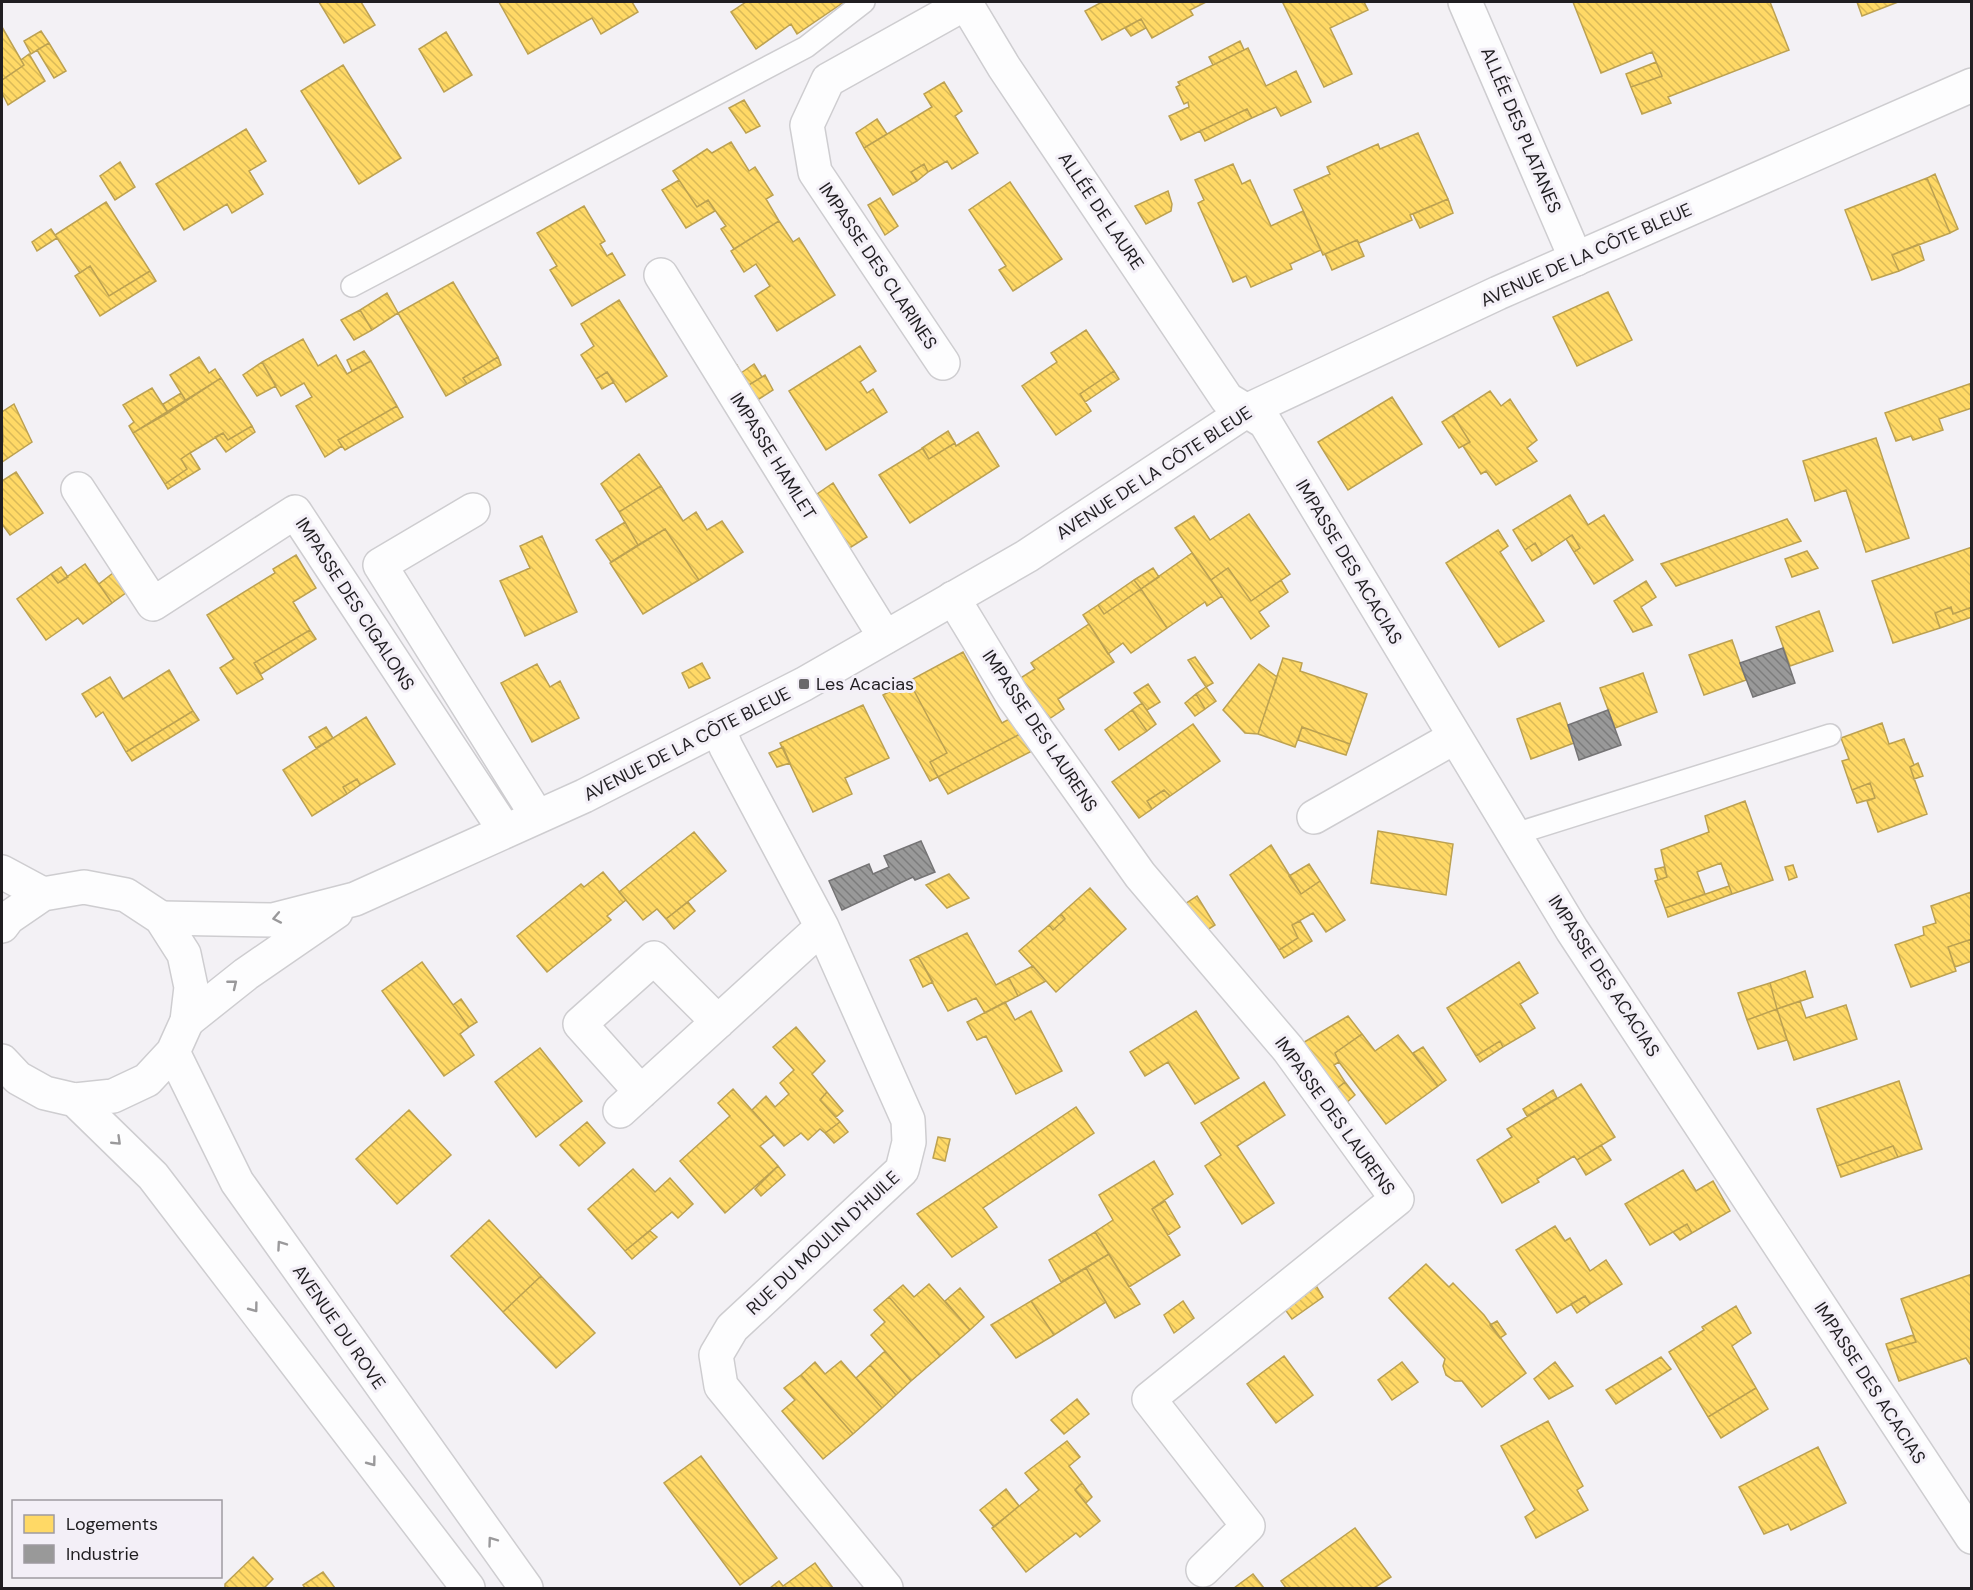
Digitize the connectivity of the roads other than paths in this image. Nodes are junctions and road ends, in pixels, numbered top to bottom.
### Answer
1 (864, 2) edge
2 (966, 2) edge
3 (1465, 2) edge
4 (1971, 85) edge
5 (1576, 259) junction
6 (661, 275) dead end
7 (352, 286) dead end
8 (943, 363) dead end
9 (1246, 411) junction
10 (78, 489) dead end
11 (473, 510) dead end
12 (953, 598) junction
13 (885, 637) junction
14 (719, 729) junction
15 (1830, 735) dead end
16 (1455, 737) junction
17 (537, 816) junction
18 (1314, 817) dead end
19 (505, 831) junction
20 (1515, 834) junction
21 (2, 872) edge
22 (43, 894) junction
23 (354, 899) junction
24 (160, 918) junction
25 (2, 926) edge
26 (822, 927) junction
27 (187, 1021) junction
28 (718, 1022) junction
29 (173, 1052) junction
30 (2, 1061) edge
31 (75, 1100) junction
32 (1971, 1537) edge
33 (1203, 1570) dead end
34 (468, 1588) edge
35 (526, 1588) edge
36 (886, 1588) edge

1 - 7 lane
2 - 8 street, IMPASSE DES CLARINES
2 - 9 street, ALLÉE DE LAURE
3 - 5 street, ALLÉE DES PLATANES
4 - 5 street, AVENUE DE LA CÔTE BLEUE
5 - 9 street, AVENUE DE LA CÔTE BLEUE
6 - 13 street, IMPASSE HAMLET
9 - 12 street, AVENUE DE LA CÔTE BLEUE
9 - 16 street, IMPASSE DES ACACIAS
10 - 19 street, IMPASSE DES CIGALONS
11 - 17 street
12 - 13 street, AVENUE DE LA CÔTE BLEUE
12 - 33 street, IMPASSE DES LAURENS
13 - 14 street, AVENUE DE LA CÔTE BLEUE
14 - 17 street, AVENUE DE LA CÔTE BLEUE
14 - 26 street, RUE DU MOULIN D'HUILE
15 - 20 lane
16 - 18 street
16 - 20 street, IMPASSE DES ACACIAS
17 - 19 street, AVENUE DE LA CÔTE BLEUE
19 - 23 street, AVENUE DE LA CÔTE BLEUE
20 - 32 street, IMPASSE DES ACACIAS
21 - 22 street
22 - 24 street
22 - 25 street
23 -> 24 street, AVENUE DE LA CÔTE BLEUE
27 -> 23 street, AVENUE DE LA CÔTE BLEUE
24 - 27 street
26 - 28 street
26 - 36 street, RUE DU MOULIN D'HUILE
27 - 29 street
28 - 28 street
29 - 31 street
35 -> 29 street, AVENUE DU ROVE
30 - 31 street
31 -> 34 street

